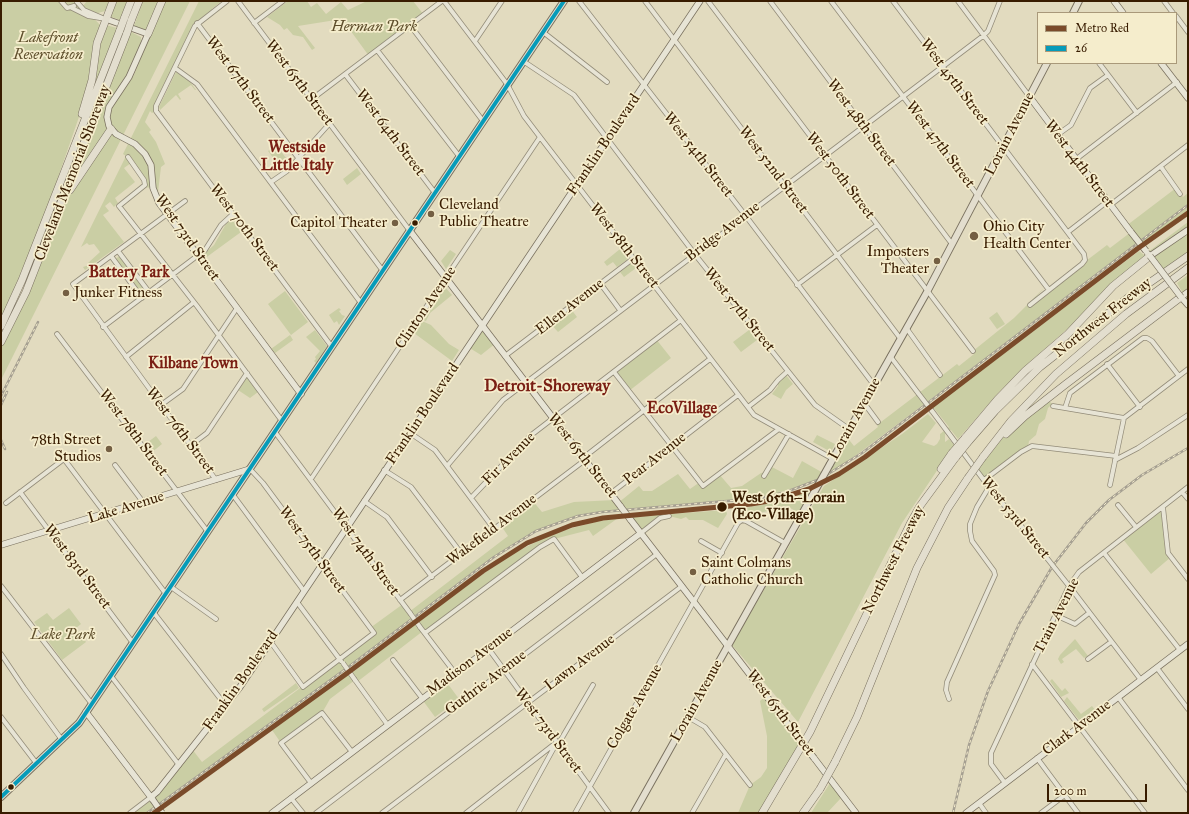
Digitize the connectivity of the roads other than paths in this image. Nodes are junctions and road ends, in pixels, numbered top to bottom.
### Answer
1 (61, 1) edge
2 (113, 1) edge
3 (131, 1) edge
4 (139, 1) edge
5 (162, 1) edge
6 (227, 1) edge
7 (238, 1) edge
8 (283, 1) edge
9 (443, 1) edge
10 (502, 1) edge
11 (564, 1) edge
12 (579, 1) edge
13 (646, 1) edge
14 (700, 1) edge
15 (708, 1) edge
16 (770, 1) edge
17 (831, 1) edge
18 (893, 1) edge
19 (958, 1) edge
20 (1000, 1) edge
21 (1080, 1) edge
22 (1114, 1) edge
23 (1164, 1) edge
24 (77, 2) edge
25 (72, 8) junction
26 (1074, 12) edge
27 (1122, 12) edge
28 (1172, 12) edge
29 (1177, 17) edge
30 (106, 19) junction
31 (128, 20) junction
32 (197, 23) junction
33 (254, 23) junction
34 (410, 25) junction
35 (124, 32) junction
36 (543, 32) junction
37 (1188, 32) edge
38 (148, 34) junction
39 (983, 36) junction
40 (675, 40) junction
41 (475, 41) junction
42 (377, 50) junction
43 (523, 61) junction
44 (1046, 64) edge
45 (1100, 64) edge
46 (1162, 64) edge
47 (942, 67) junction
48 (175, 68) junction
49 (345, 74) junction
50 (1108, 74) junction
51 (607, 82) dead end
52 (1177, 82) junction
53 (507, 84) junction
54 (644, 85) junction
55 (1029, 96) junction
56 (903, 97) junction
57 (1188, 98) edge
58 (312, 99) junction
59 (1137, 113) junction
60 (483, 121) junction
61 (330, 123) junction
62 (864, 125) junction
63 (111, 129) junction
64 (1057, 135) junction
65 (540, 137) junction
66 (608, 139) junction
67 (1188, 145) edge
68 (1003, 147) junction
69 (72, 152) junction
70 (824, 155) junction
71 (458, 156) junction
72 (128, 157) dead end
73 (298, 158) junction
74 (1076, 160) junction
75 (1161, 166) junction
76 (271, 182) junction
77 (577, 184) junction
78 (785, 185) junction
79 (435, 193) junction
80 (1180, 194) dead end
81 (978, 196) junction
82 (185, 201) dead end
83 (1109, 203) junction
84 (233, 214) junction
85 (167, 215) junction
86 (745, 215) junction
87 (55, 219) junction
88 (877, 225) junction
89 (1188, 230) edge
90 (410, 231) junction
91 (1068, 232) junction
92 (140, 234) junction
93 (952, 244) junction
94 (118, 251) junction
95 (695, 254) junction
96 (1148, 254) junction
97 (837, 255) junction
98 (111, 256) junction
99 (198, 256) junction
100 (1188, 256) edge
101 (634, 258) junction
102 (1188, 268) edge
103 (383, 271) junction
104 (172, 275) junction
105 (446, 278) junction
106 (600, 283) junction
107 (654, 284) junction
108 (798, 285) junction
109 (1049, 290) junction
110 (149, 292) junction
111 (927, 292) junction
112 (1188, 292) edge
113 (1181, 297) junction
114 (142, 298) junction
115 (193, 303) junction
116 (361, 303) junction
117 (1030, 305) dead end
118 (1188, 305) edge
119 (237, 308) junction
120 (620, 310) junction
121 (681, 320) junction
122 (1, 326) edge
123 (482, 326) junction
124 (103, 327) junction
125 (907, 329) junction
126 (57, 334) dead end
127 (219, 335) junction
128 (900, 338) junction
129 (1, 342) edge
130 (332, 347) junction
131 (972, 351) dead end
132 (505, 356) junction
133 (890, 356) junction
134 (126, 357) junction
135 (710, 359) junction
136 (1107, 364) junction
137 (1188, 369) edge
138 (788, 371) junction
139 (614, 372) junction
140 (247, 373) junction
141 (940, 375) dead end
142 (1179, 376) junction
143 (525, 383) junction
144 (874, 385) junction
145 (301, 394) junction
146 (738, 395) junction
147 (864, 404) junction
148 (161, 405) junction
149 (1053, 406) dead end
150 (1140, 406) junction
151 (748, 407) junction
152 (1065, 408) junction
153 (644, 410) junction
154 (1188, 415) edge
155 (1124, 418) junction
156 (553, 419) junction
157 (282, 421) junction
158 (878, 422) dead end
159 (779, 428) junction
160 (849, 429) junction
161 (275, 432) junction
162 (410, 433) junction
163 (789, 434) junction
164 (966, 440) junction
165 (191, 445) junction
166 (671, 446) junction
167 (984, 456) junction
168 (1116, 458) junction
169 (584, 459) junction
170 (832, 461) junction
171 (115, 465) dead end
172 (447, 466) junction
173 (250, 469) junction
174 (384, 470) junction
175 (764, 476) dead end
176 (311, 479) junction
177 (984, 480) junction
178 (216, 481) junction
179 (1110, 485) dead end
180 (989, 487) junction
181 (1188, 487) edge
182 (20, 492) junction
183 (178, 492) junction
184 (1182, 492) junction
185 (610, 494) junction
186 (233, 495) junction
187 (471, 498) junction
188 (1188, 499) edge
189 (143, 502) junction
190 (364, 502) junction
191 (6, 503) dead end
192 (1118, 505) dead end
193 (1163, 506) junction
194 (106, 514) junction
195 (670, 516) dead end
196 (1136, 527) junction
197 (347, 528) junction
198 (494, 529) junction
199 (49, 531) junction
200 (208, 532) junction
201 (641, 533) junction
202 (701, 541) dead end
203 (785, 543) junction
204 (1, 545) edge
205 (722, 553) junction
206 (1104, 553) junction
207 (461, 554) junction
208 (657, 554) junction
209 (322, 564) junction
210 (432, 577) junction
211 (582, 577) junction
212 (1188, 579) edge
213 (1, 586) edge
214 (682, 586) junction
215 (171, 587) junction
216 (304, 591) junction
217 (166, 594) junction
218 (400, 600) junction
219 (297, 602) junction
220 (694, 602) junction
221 (154, 613) junction
222 (1089, 613) junction
223 (1055, 615) junction
224 (216, 619) dead end
225 (425, 633) junction
226 (269, 641) junction
227 (134, 642) junction
228 (1111, 642) junction
229 (1188, 644) edge
230 (728, 645) junction
231 (488, 648) junction
232 (1180, 650) junction
233 (1, 654) edge
234 (392, 660) dead end
235 (1088, 660) dead end
236 (341, 661) junction
237 (1032, 664) junction
238 (1157, 668) junction
239 (503, 670) junction
240 (454, 673) junction
241 (111, 676) junction
242 (1141, 680) junction
243 (593, 685) dead end
244 (1118, 697) junction
245 (422, 698) junction
246 (948, 699) dead end
247 (528, 703) junction
248 (92, 704) junction
249 (226, 706) junction
250 (1188, 710) edge
251 (86, 712) junction
252 (1, 717) edge
253 (688, 717) junction
254 (387, 724) junction
255 (1080, 726) junction
256 (63, 740) junction
257 (558, 743) junction
258 (352, 752) junction
259 (726, 754) junction
260 (1037, 758) junction
261 (37, 764) junction
262 (179, 765) junction
263 (311, 783) junction
264 (1005, 783) junction
265 (750, 785) dead end
266 (590, 787) junction
267 (1188, 790) edge
268 (1065, 795) junction
269 (1, 796) edge
270 (291, 798) junction
271 (152, 799) junction
272 (979, 803) junction
273 (130, 813) edge
274 (162, 813) edge
275 (272, 813) edge
276 (302, 813) edge
277 (316, 813) edge
278 (382, 813) edge
279 (466, 813) edge
280 (518, 813) edge
281 (575, 813) edge
282 (609, 813) edge
283 (634, 813) edge
284 (692, 813) edge
285 (762, 813) edge
286 (803, 813) edge
287 (856, 813) edge
288 (966, 813) edge
289 (986, 813) edge
290 (1041, 813) edge
291 (1078, 813) edge
292 (1145, 813) edge

1 - 25 street
2 - 30 highway
3 - 31 highway, Cleveland Memorial Shoreway
4 - 31 highway, Cleveland Memorial Shoreway
5 - 38 highway
6 - 32 street
7 - 33 street, West 65th Street
8 - 33 street
9 - 34 street
9 - 41 street, West 58th Street
10 - 41 street
11 - 36 main road
12 - 54 street, West 54th Street
13 - 40 street, West 52nd Street
14 - 40 street, Franklin Boulevard
15 - 70 street, West 50th Street
16 - 62 street, West 48th Street
17 - 56 street, West 47th Street
18 - 47 street, West 45th Street
19 - 39 street, West 44th Street
20 - 39 street, Bridge Avenue
21 - 26 main road
22 - 27 street
23 - 28 street
24 - 25 street
24 - 30 street
25 - 30 street
29 - 37 street
30 - 38 street
30 - 69 highway
31 - 35 highway, Cleveland Memorial Shoreway, bridge
32 - 48 street
32 - 73 street, West 67th Street
33 - 58 street, West 65th Street
34 - 42 street
34 - 60 street
35 - 69 highway, Cleveland Memorial Shoreway
35 - 87 highway, Cleveland Memorial Shoreway
36 - 43 main road
36 - 51 street
38 - 63 street
39 - 47 street, Bridge Avenue
39 - 55 street, West 44th Street
40 - 54 street, Franklin Boulevard
40 - 78 street, West 52nd Street
41 - 53 street, West 58th Street
42 - 49 street
42 - 71 street
43 - 53 main road
43 - 66 street, West 57th Street
44 - 55 main road, Lorain Avenue
45 - 50 street
46 - 52 street
47 - 56 street, Bridge Avenue
47 - 68 street, West 45th Street
48 - 76 street
48 - 84 street, West 70th Street
49 - 58 street
49 - 79 street, West 64th Street
50 - 59 street
50 - 64 street
52 - 57 street
52 - 59 street
53 - 60 main road
53 - 65 street, West 58th Street
54 - 66 street, Franklin Boulevard
54 - 86 street, West 54th Street
55 - 64 street, West 44th Street
55 - 68 main road, Lorain Avenue
56 - 62 street, Bridge Avenue
56 - 81 street, West 47th Street
58 - 61 street, West 65th Street
59 - 74 street
60 - 71 main road
61 - 73 street
61 - 90 street, West 65th Street
62 - 70 street, Bridge Avenue
62 - 93 street, West 48th Street
63 - 85 street, West 73rd Street
63 - 87 highway
64 - 74 street, West 44th Street
65 - 77 street, West 58th Street
65 - 105 street, Clinton Avenue
66 - 77 street, Franklin Boulevard
66 - 95 street, West 57th Street
67 - 75 street
68 - 81 main road, Lorain Avenue
68 - 91 street, West 45th Street
69 - 122 highway, Cleveland Memorial Shoreway
70 - 78 street, Bridge Avenue
70 - 88 street, West 50th Street
71 - 79 main road
72 - 92 street
73 - 76 street
73 - 103 street, West 67th Street
74 - 83 street, West 44th Street
75 - 80 street
75 - 83 street
76 - 116 street
77 - 101 street, West 58th Street
77 - 123 street, Franklin Boulevard
78 - 86 street, Bridge Avenue
78 - 97 street, West 52nd Street
79 - 90 main road
81 - 93 main road, Lorain Avenue
81 - 109 street, West 47th Street
82 - 85 street
83 - 91 street
83 - 96 street, West 44th Street, bridge
84 - 99 street
84 - 130 street, West 70th Street
85 - 92 street
85 - 99 street, West 73rd Street
86 - 95 street, Bridge Avenue
86 - 108 street, West 54th Street
87 - 129 highway, Cleveland Memorial Shoreway
88 - 97 street
88 - 111 street, West 50th Street
89 - 96 street
90 - 103 main road
90 - 105 street, West 65th Street
91 - 109 street, West 45th Street
92 - 94 street
92 - 104 street
93 - 111 main road, Lorain Avenue
94 - 98 street
94 - 110 street
95 - 107 street, Bridge Avenue
95 - 138 street, West 57th Street
96 - 113 street, West 44th Street, bridge
96 - 164 highway
97 - 108 street
97 - 128 street, West 52nd Street
98 - 114 street
98 - 124 street, West 76th Street
99 - 104 street
99 - 119 street, West 73rd Street
100 - 164 highway, Northwest Freeway
101 - 106 street, Ellen Avenue
101 - 107 street, West 58th Street
102 - 167 highway, Northwest Freeway
103 - 116 main road
104 - 110 street
104 - 115 street
105 - 123 street, West 65th Street
105 - 176 street, Clinton Avenue
106 - 120 street
106 - 132 street, Ellen Avenue
107 - 120 street, Bridge Avenue
107 - 121 street, West 58th Street
108 - 144 street, West 54th Street
109 - 117 street
110 - 114 street
111 - 125 main road, Lorain Avenue
111 - 131 street, West 50th Street
112 - 113 street
113 - 118 street, West 44th Street
113 - 167 highway
114 - 124 street
115 - 127 street
115 - 134 street
116 - 130 main road
119 - 127 street
119 - 145 street, West 73rd Street
120 - 143 street, Bridge Avenue
121 - 135 street, West 58th Street
121 - 139 street, Fir Avenue
123 - 132 street, West 65th Street
123 - 162 street, Franklin Boulevard
124 - 134 street, West 76th Street
125 - 128 main road, Lorain Avenue
125 - 141 street
126 - 183 street, West 78th Street
127 - 140 street
127 - 148 street
128 - 133 main road, Lorain Avenue
130 - 145 main road
132 - 143 street, West 65th Street
133 - 144 main road, Lorain Avenue
133 - 177 street, West 53rd Street, bridge
134 - 148 street, West 76th Street
135 - 146 street, West 58th Street
135 - 153 street, Wakefield Avenue
136 - 142 street
136 - 150 street
136 - 152 street
137 - 142 street
138 - 151 street
138 - 160 street, West 57th Street
139 - 153 street
139 - 156 street, Fir Avenue
140 - 157 street
140 - 165 street
142 - 150 street
143 - 156 street, West 65th Street
143 - 172 street, Bridge Avenue
144 - 147 main road, Lorain Avenue
145 - 157 main road
146 - 151 street, West 58th Street
146 - 166 street, Pear Avenue
147 - 158 street
147 - 160 main road, Lorain Avenue
148 - 165 street, West 76th Street
149 - 152 street
150 - 155 street
151 - 159 street, West 58th Street
152 - 155 street
153 - 166 street
153 - 169 street, Wakefield Avenue
154 - 168 street
155 - 168 street
156 - 169 street, West 65th Street
156 - 187 street, Fir Avenue
157 - 161 main road
159 - 163 street, West 58th Street
159 - 166 street
160 - 170 main road, Lorain Avenue
161 - 173 main road
161 - 176 street, West 74th Street
162 - 172 street
162 - 174 street, Franklin Boulevard
163 - 170 street, West 58th Street
163 - 175 street
164 - 285 highway, Northwest Freeway, bridge
165 - 178 street, West 76th Street
166 - 185 street, Pear Avenue
167 - 286 highway, Northwest Freeway, bridge
168 - 177 street
168 - 179 street
169 - 185 street, West 65th Street
169 - 198 street, Wakefield Avenue
170 - 203 main road, Lorain Avenue, bridge
171 - 189 street
172 - 187 street
173 - 178 street, Lake Avenue
173 - 186 main road
173 - 209 street, West 75th Street
174 - 190 street, Franklin Boulevard
174 - 207 street
176 - 197 street, West 74th Street
177 - 180 street, West 53rd Street
178 - 183 street, Lake Avenue
180 - 222 street, West 53rd Street, bridge
180 - 246 street
181 - 184 street, Train Avenue
182 - 191 street
182 - 194 street
182 - 199 street, West 83rd Street
183 - 189 street, Lake Avenue
183 - 200 street, West 78th Street
184 - 188 street
184 - 193 street, Train Avenue
185 - 201 street, West 65th Street, bridge
186 - 200 main road
186 - 216 street
187 - 198 street
189 - 194 street, Lake Avenue
190 - 197 street, Franklin Boulevard
190 - 210 street
192 - 196 street
193 - 196 street, Train Avenue
193 - 212 street
194 - 199 street, Lake Avenue
194 - 217 street
195 - 201 street, Madison Avenue
196 - 206 street, Train Avenue
197 - 209 street, Franklin Boulevard
197 - 218 street, West 74th Street
198 - 207 street, Wakefield Avenue
199 - 204 street, Lake Avenue
199 - 227 street, West 83rd Street
200 - 215 main road
201 - 208 street, West 65th Street
201 - 211 street, Madison Avenue
202 - 205 street
203 - 205 street
203 - 230 main road, Lorain Avenue
205 - 220 street
206 - 223 street, Train Avenue
206 - 232 street
207 - 210 street, Wakefield Avenue
208 - 214 street, West 65th Street
208 - 239 street, Guthrie Avenue
209 - 216 street, Franklin Boulevard
209 - 236 street, West 75th Street
210 - 218 street, Wakefield Avenue
211 - 225 street
211 - 231 street, Madison Avenue
213 - 248 street
214 - 220 street, West 65th Street
214 - 247 street, Lawn Avenue
215 - 217 main road
215 - 224 street
216 - 219 street, Franklin Boulevard
217 - 221 main road
218 - 225 street, West 74th Street, bridge
219 - 226 street, Franklin Boulevard
219 - 236 street
220 - 230 street, West 65th Street
220 - 266 street, Colgate Avenue
221 - 227 main road
221 - 249 street
222 - 223 street
222 - 228 street, West 53rd Street
223 - 237 street, Train Avenue
225 - 240 street, West 74th Street
226 - 236 street
226 - 249 street, Franklin Boulevard
227 - 241 main road
228 - 235 street
228 - 242 street, West 53rd Street
229 - 232 street, Clark Avenue
230 - 253 main road, Lorain Avenue
230 - 287 street, West 65th Street, bridge
231 - 239 street, West 73rd Street
231 - 240 street, Madison Avenue
232 - 238 street, Clark Avenue
233 - 256 street
234 - 245 street
236 - 254 street, bridge
237 - 255 street
237 - 264 street, Train Avenue
238 - 242 street, Clark Avenue
238 - 250 street
239 - 247 street, West 73rd Street
239 - 277 street, Guthrie Avenue
240 - 245 street, Madison Avenue
241 - 248 main road
241 - 262 street
242 - 244 street, Clark Avenue
243 - 257 street
244 - 255 street, Clark Avenue
244 - 267 street
245 - 254 street, Madison Avenue
247 - 257 street, West 73rd Street
247 - 278 street, Lawn Avenue
248 - 251 main road
249 - 262 street, Franklin Boulevard
251 - 256 main road
251 - 271 street
252 - 261 street
253 - 259 street
253 - 283 main road, Lorain Avenue
254 - 258 street, Madison Avenue
255 - 260 street, Clark Avenue
255 - 292 street
256 - 261 main road
257 - 266 street, West 73rd Street
257 - 279 street
257 - 280 street
258 - 263 street, Madison Avenue
258 - 263 street
259 - 265 street
259 - 284 street
260 - 264 street, Clark Avenue
260 - 268 street
261 - 269 main road
262 - 271 street, Franklin Boulevard
263 - 270 street, Madison Avenue
264 - 272 street, Clark Avenue
266 - 281 street, Colgate Avenue
266 - 282 street, West 73rd Street
268 - 290 street
268 - 291 street
270 - 275 street, Madison Avenue
270 - 276 street
271 - 273 street, Franklin Boulevard
271 - 274 street, bridge
272 - 288 street, Clark Avenue
272 - 289 street

